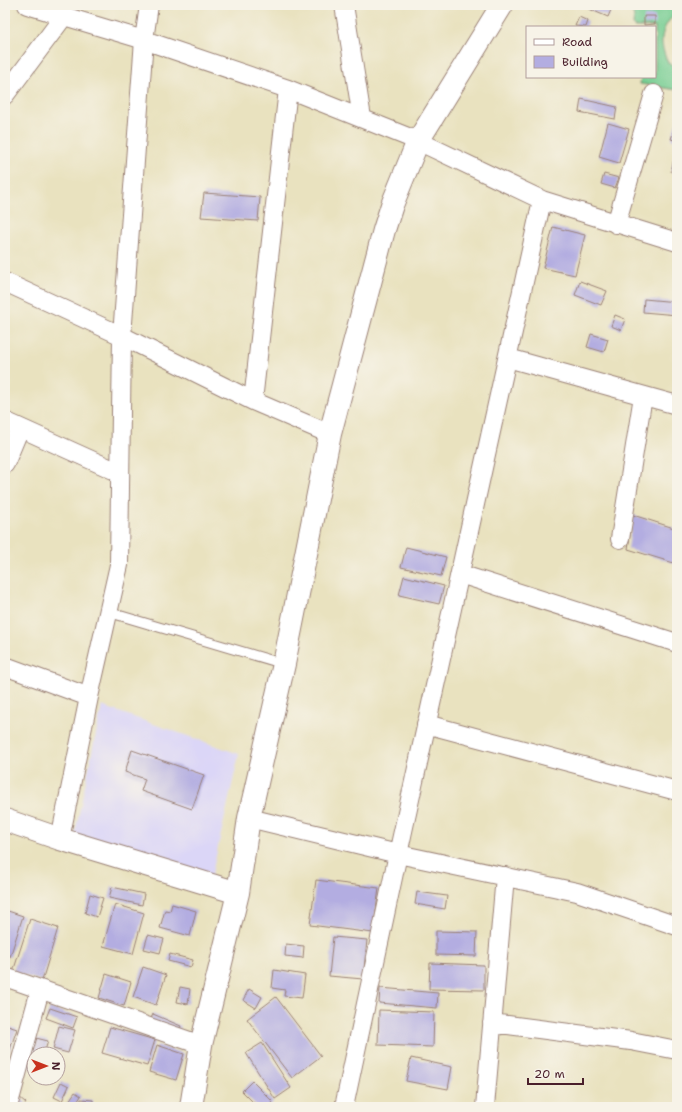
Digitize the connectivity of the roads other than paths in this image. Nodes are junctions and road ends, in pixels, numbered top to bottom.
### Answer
1 (27, 5) edge
2 (149, 5) edge
3 (344, 5) edge
4 (502, 5) edge
5 (64, 16) junction
6 (144, 40) junction
7 (288, 89) junction
8 (654, 94) dead end
9 (5, 96) edge
10 (362, 118) junction
11 (418, 141) junction
12 (542, 200) junction
13 (616, 224) junction
14 (677, 242) edge
15 (5, 282) edge
16 (122, 336) junction
17 (508, 358) junction
18 (643, 396) junction
19 (253, 401) junction
20 (677, 405) edge
21 (13, 425) edge
22 (330, 434) junction
23 (5, 464) edge
24 (120, 473) junction
25 (620, 539) dead end
26 (460, 574) junction
27 (108, 612) junction
28 (677, 643) edge
29 (284, 664) junction
30 (5, 666) edge
31 (89, 697) junction
32 (426, 724) junction
33 (677, 790) edge
34 (249, 818) junction
35 (5, 820) edge
36 (60, 839) junction
37 (398, 854) junction
38 (505, 876) junction
39 (238, 893) junction
40 (677, 926) edge
41 (5, 977) edge
42 (40, 990) junction
43 (492, 1024) junction
44 (201, 1045) junction
45 (677, 1050) edge
46 (8, 1107) edge
47 (191, 1107) edge
48 (344, 1107) edge
49 (485, 1107) edge

1 - 5 street
2 - 6 street
3 - 10 street
4 - 11 street
5 - 6 street
5 - 9 street
6 - 7 street
6 - 16 street
7 - 10 street
7 - 19 street
8 - 13 street
10 - 11 street
11 - 12 street
11 - 22 street
12 - 13 street
12 - 17 street
13 - 14 street
15 - 16 street
16 - 19 street
16 - 24 street
17 - 18 street
17 - 26 street
18 - 20 street
18 - 25 street
19 - 22 street
21 - 23 street
21 - 24 street
22 - 29 street
24 - 27 street
26 - 28 street
26 - 32 street
27 - 29 lane
27 - 31 street
29 - 34 street
30 - 31 street
31 - 36 street
32 - 33 street
32 - 37 street
34 - 37 street
34 - 39 street
35 - 36 street
36 - 39 street
37 - 38 street
37 - 48 street
38 - 40 street
38 - 43 street
39 - 44 street
41 - 42 street
42 - 44 street
42 - 46 street
43 - 45 street
43 - 49 street
44 - 47 street

